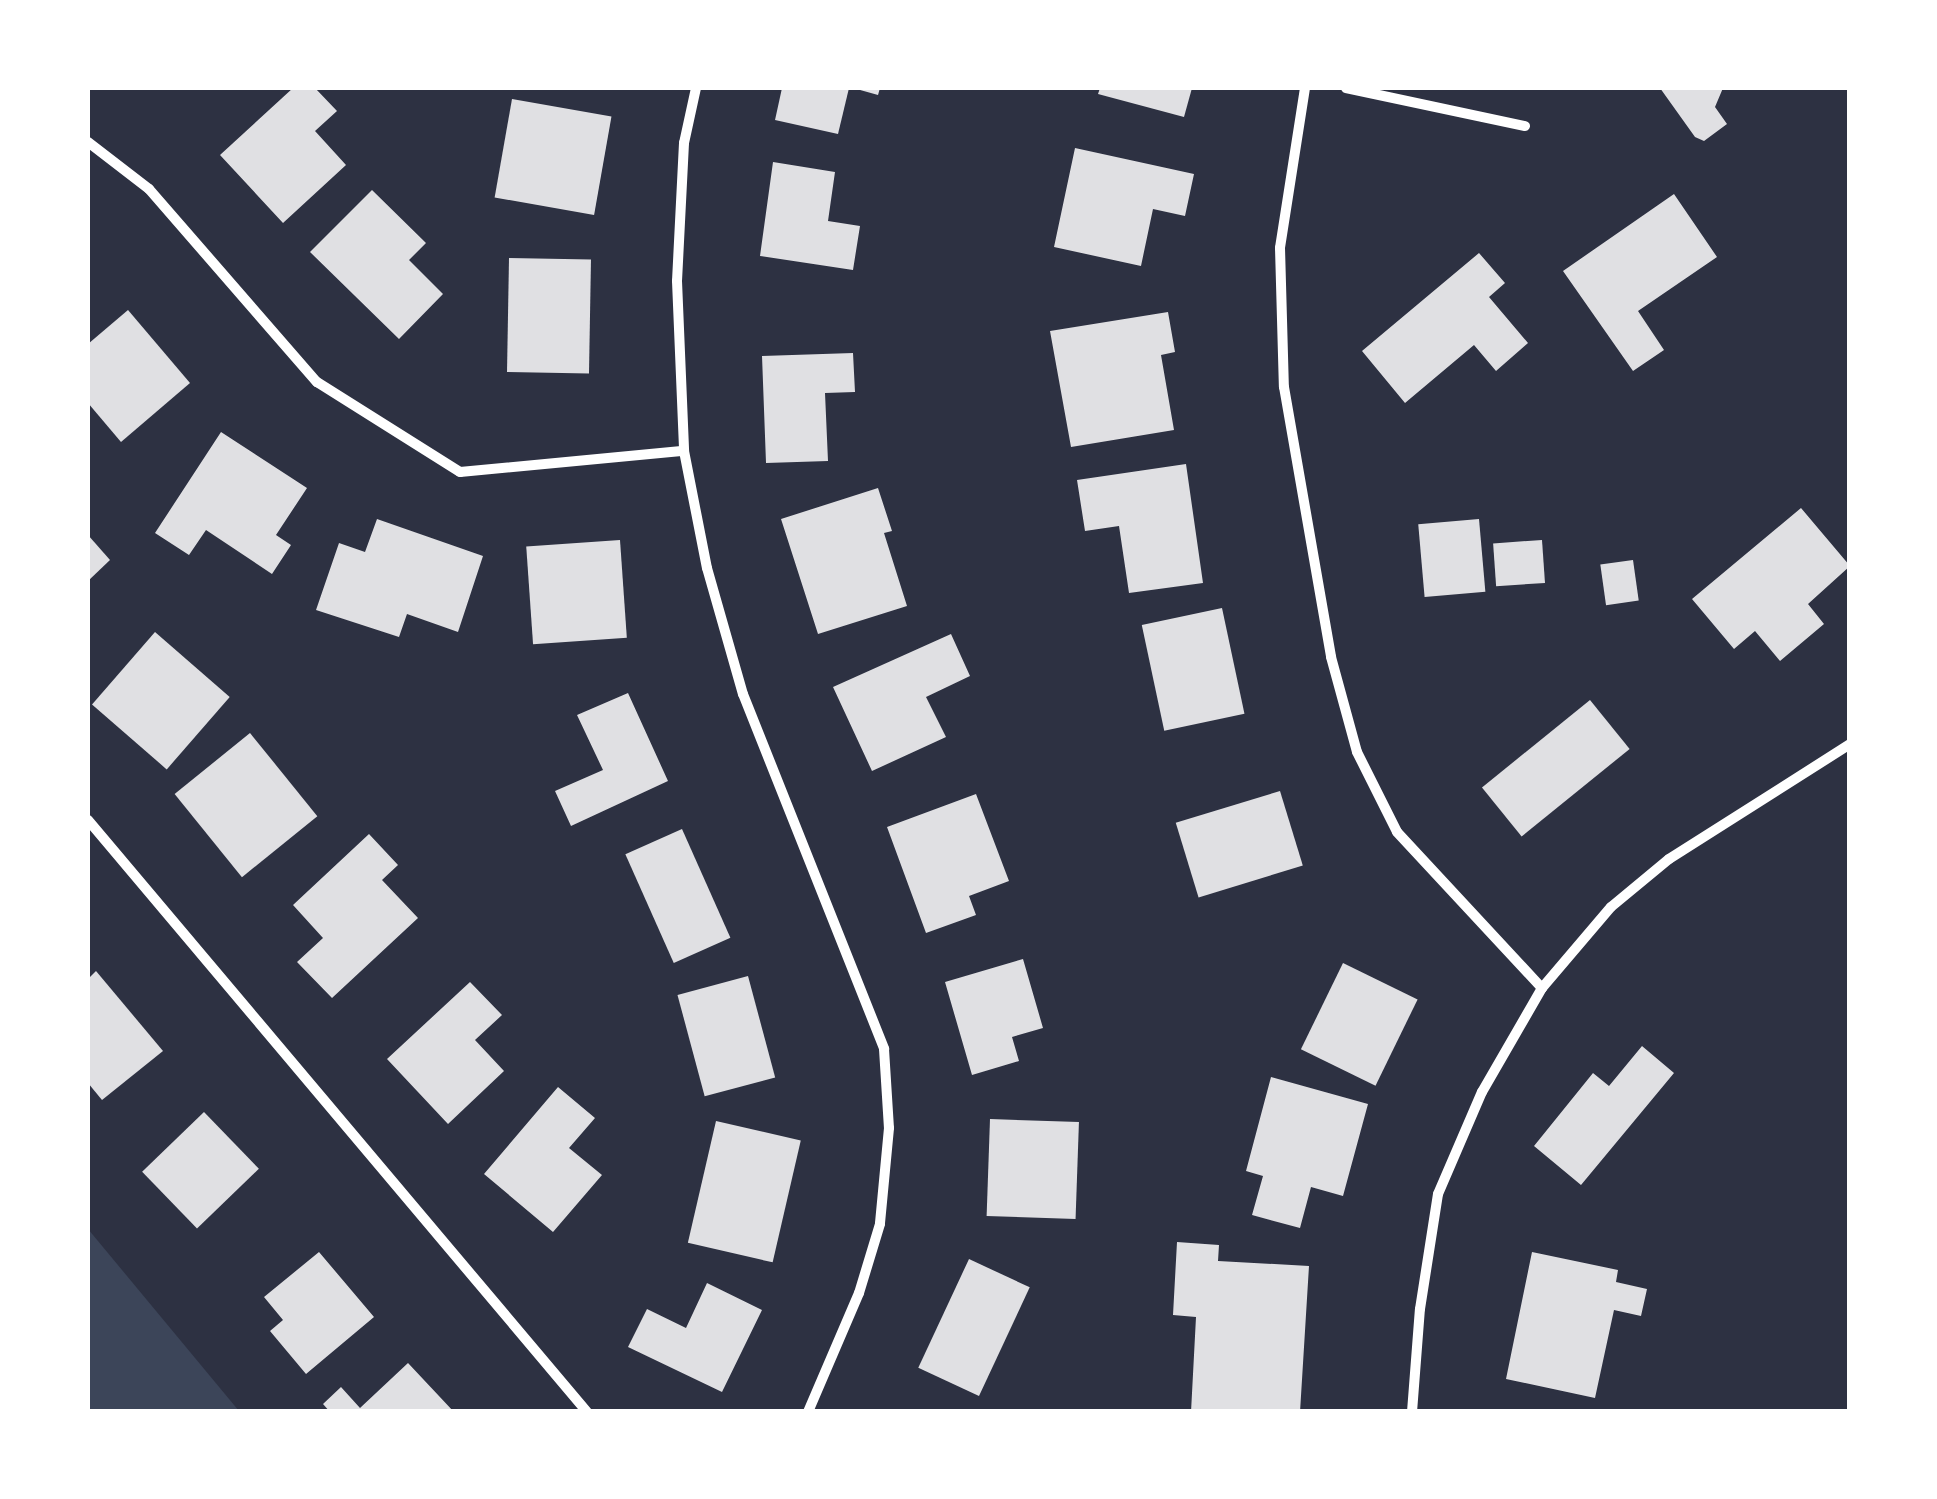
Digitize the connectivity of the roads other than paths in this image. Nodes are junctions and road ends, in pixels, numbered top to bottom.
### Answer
1 (696, 88) edge
2 (1305, 88) edge
3 (1346, 88) edge
4 (1526, 126) dead end
5 (88, 142) edge
6 (684, 452) junction
7 (1850, 744) edge
8 (88, 820) edge
9 (1542, 988) junction
10 (587, 1412) edge
11 (808, 1412) edge
12 (1412, 1412) edge

1 - 6 street
2 - 9 street
3 - 4 street
5 - 6 street
6 - 11 street
7 - 9 street
8 - 10 street
9 - 12 street

